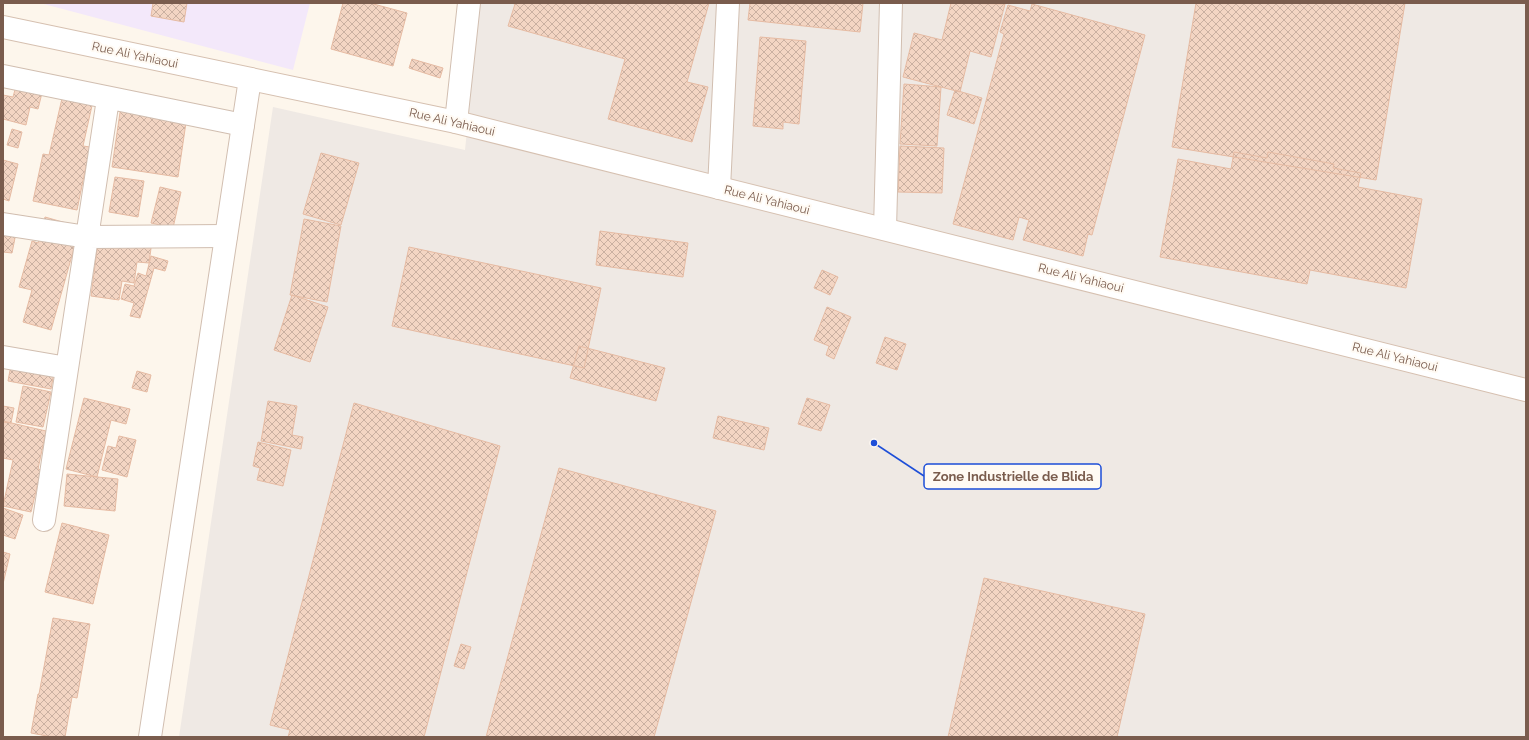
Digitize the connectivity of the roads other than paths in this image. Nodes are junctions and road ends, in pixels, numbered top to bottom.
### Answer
1 (469, 3) edge
2 (728, 3) edge
3 (891, 3) edge
4 (3, 27) edge
5 (3, 76) edge
6 (250, 78) junction
7 (108, 99) junction
8 (456, 122) junction
9 (243, 125) junction
10 (719, 188) junction
11 (3, 224) edge
12 (885, 229) junction
13 (226, 236) junction
14 (87, 238) junction
15 (3, 357) edge
16 (67, 368) junction
17 (1526, 390) edge
18 (44, 520) dead end
19 (150, 737) edge

1 - 8 street
2 - 10 street
3 - 12 street
4 - 6 street, Rue Ali Yahiaoui
5 - 7 street
6 - 8 street, Rue Ali Yahiaoui
6 - 9 street
7 - 9 street
7 - 14 street
8 - 10 street, Rue Ali Yahiaoui
9 - 13 street
10 - 12 street, Rue Ali Yahiaoui
11 - 14 street
12 - 17 street, Rue Ali Yahiaoui
13 - 14 street
13 - 19 street
14 - 16 street
15 - 16 street
16 - 18 street

